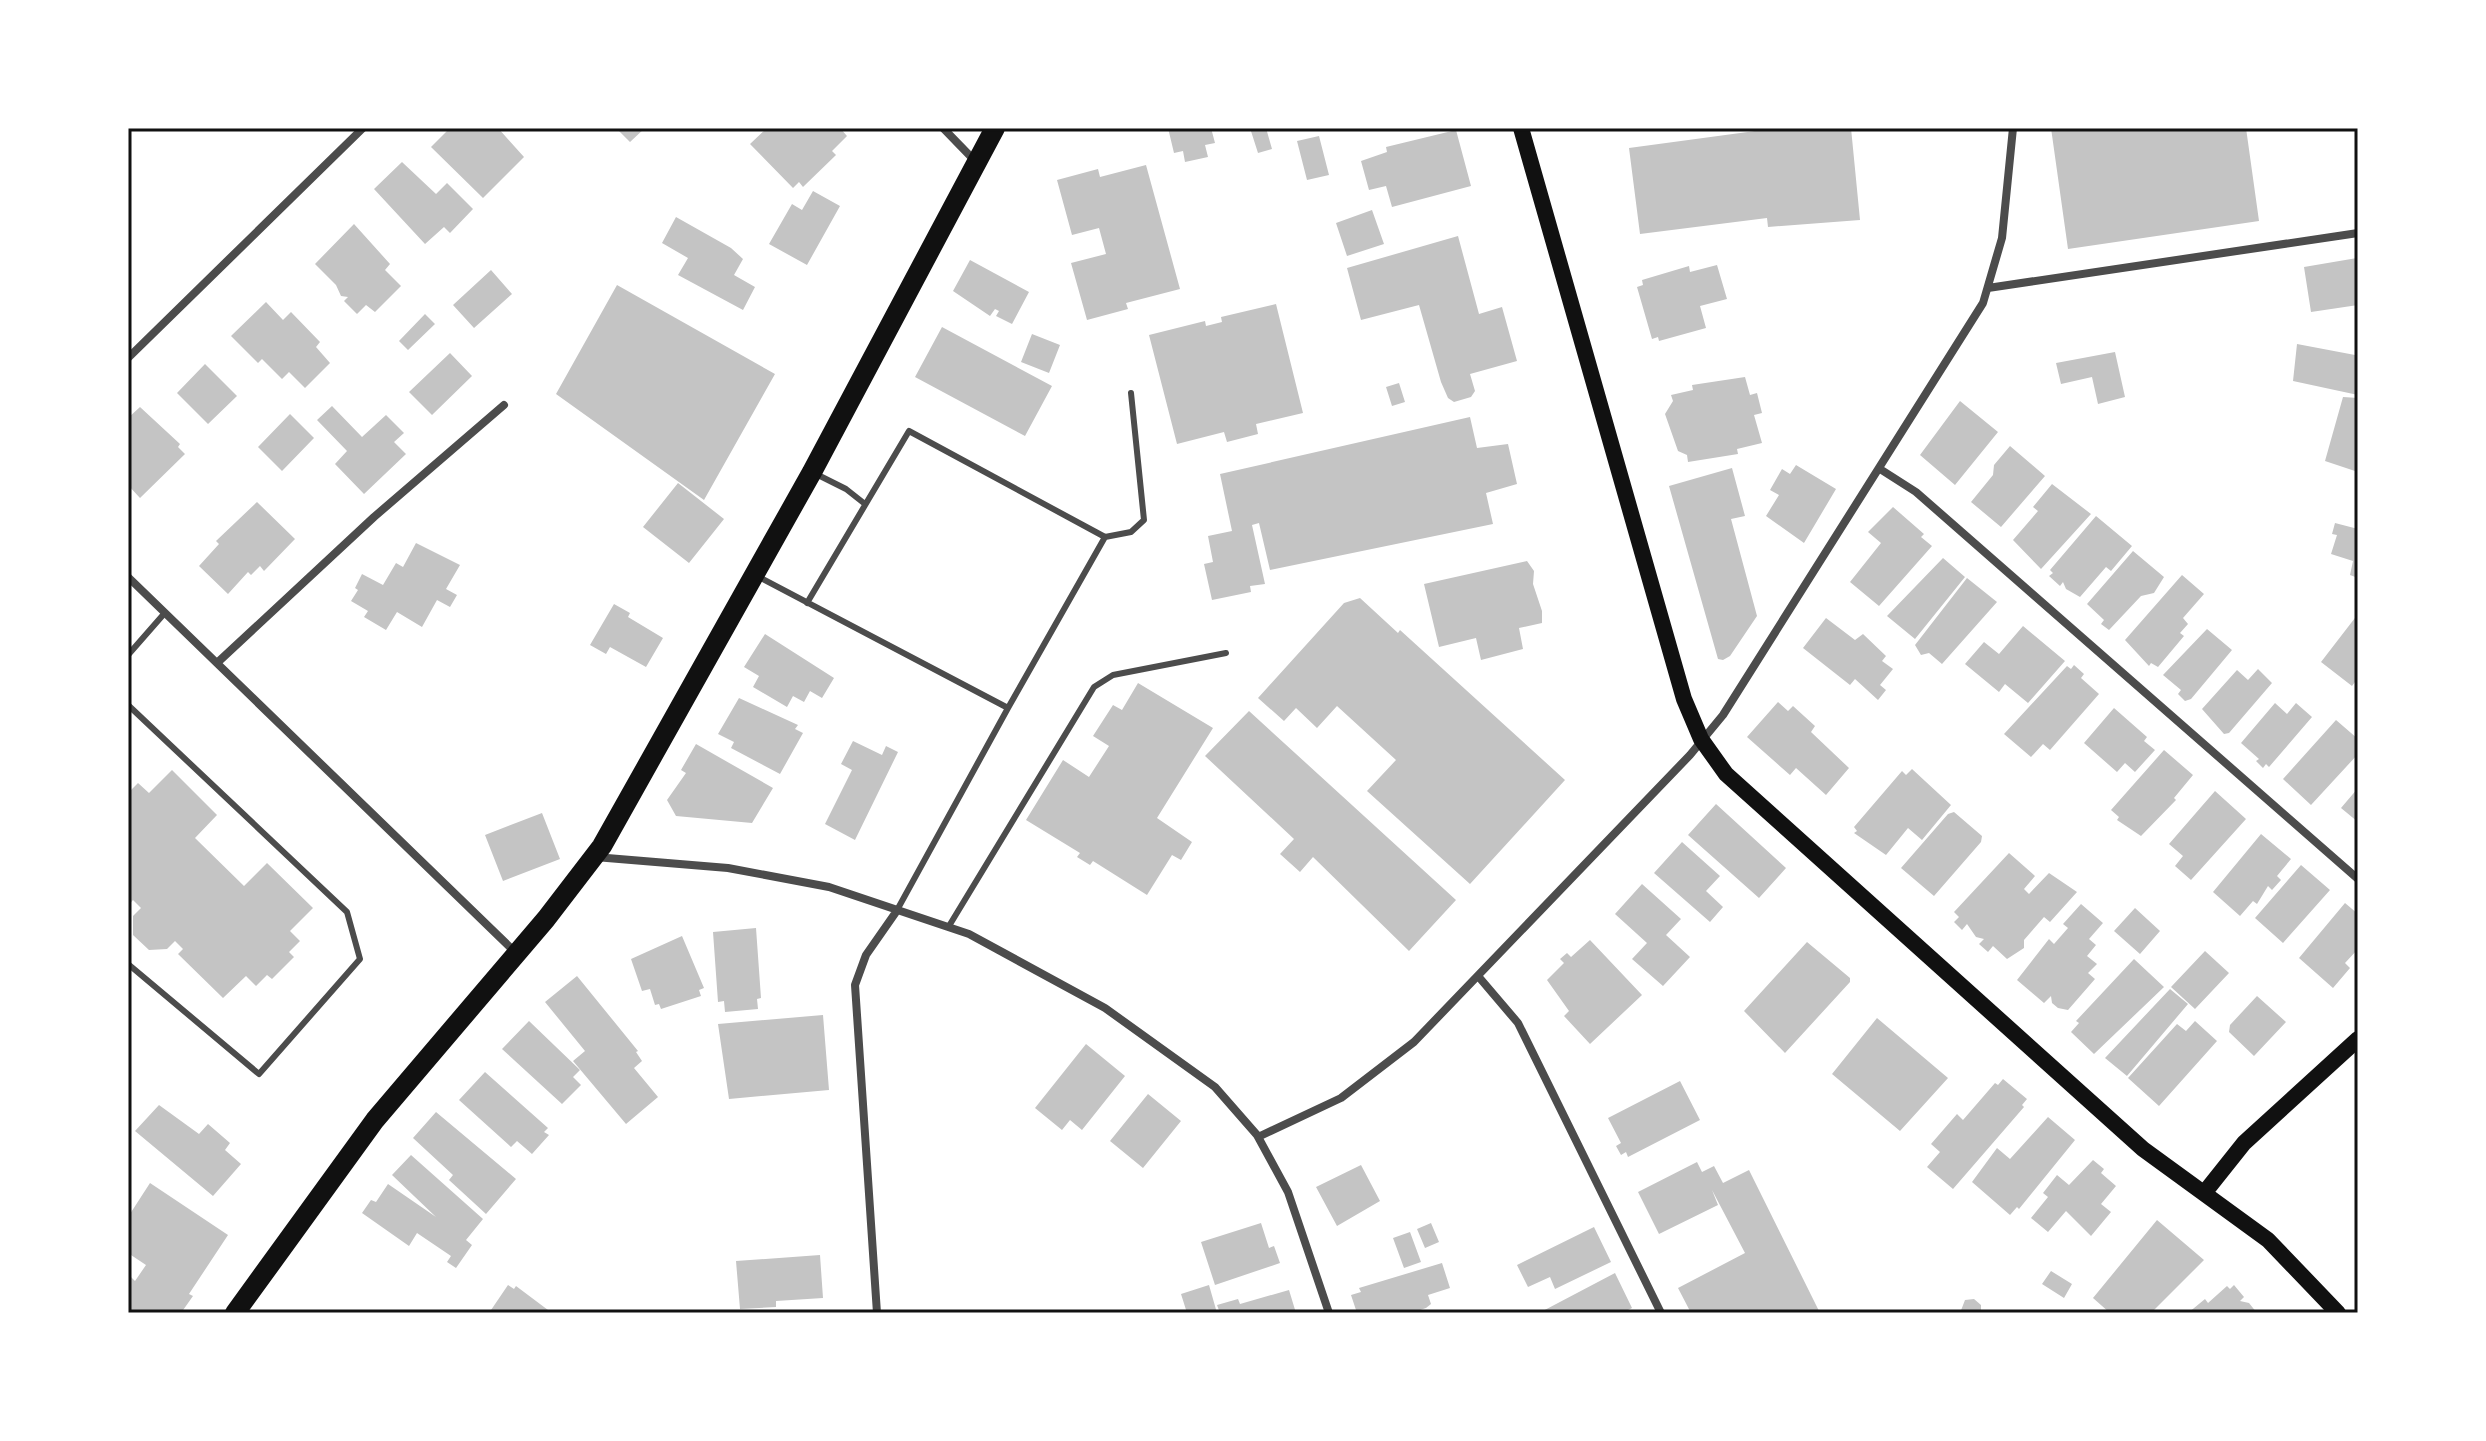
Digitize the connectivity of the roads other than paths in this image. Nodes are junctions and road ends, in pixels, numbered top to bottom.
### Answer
1 (363, 128) edge
2 (943, 128) edge
3 (995, 128) edge
4 (1521, 128) edge
5 (2013, 128) edge
6 (976, 162) junction
7 (2358, 233) edge
8 (1988, 288) junction
9 (128, 358) edge
10 (1131, 393) dead end
11 (504, 405) dead end
12 (1880, 469) junction
13 (812, 472) junction
14 (865, 504) junction
15 (1105, 537) junction
16 (752, 574) junction
17 (128, 577) edge
18 (807, 603) junction
19 (163, 615) junction
20 (1226, 653) dead end
21 (128, 655) edge
22 (217, 663) junction
23 (128, 705) edge
24 (1008, 708) junction
25 (1702, 741) junction
26 (595, 856) junction
27 (2358, 879) edge
28 (896, 912) junction
29 (949, 926) junction
30 (515, 953) junction
31 (128, 964) edge
32 (1478, 976) junction
33 (2358, 1039) edge
34 (1258, 1137) junction
35 (2205, 1192) junction
36 (235, 1313) edge
37 (877, 1313) edge
38 (1329, 1313) edge
39 (1661, 1313) edge
40 (2338, 1313) edge

1 - 9 street
2 - 6 street
3 - 6 main road
4 - 25 main road
5 - 8 street
6 - 13 main road
7 - 8 street
8 - 12 street
10 - 15 lane
11 - 22 street
12 - 25 street
12 - 27 street
13 - 14 lane
13 - 16 main road
14 - 15 lane
14 - 18 lane
15 - 24 lane
16 - 18 lane
16 - 26 main road
17 - 19 street
18 - 24 lane
19 - 21 lane
19 - 22 street
20 - 29 lane
22 - 30 street
23 - 31 lane
24 - 28 lane
25 - 32 street
25 - 35 main road
26 - 28 street
26 - 30 main road
28 - 29 street
28 - 37 street
29 - 34 street
30 - 36 main road
32 - 34 street
32 - 39 street
33 - 35 main road
34 - 38 street
35 - 40 main road

